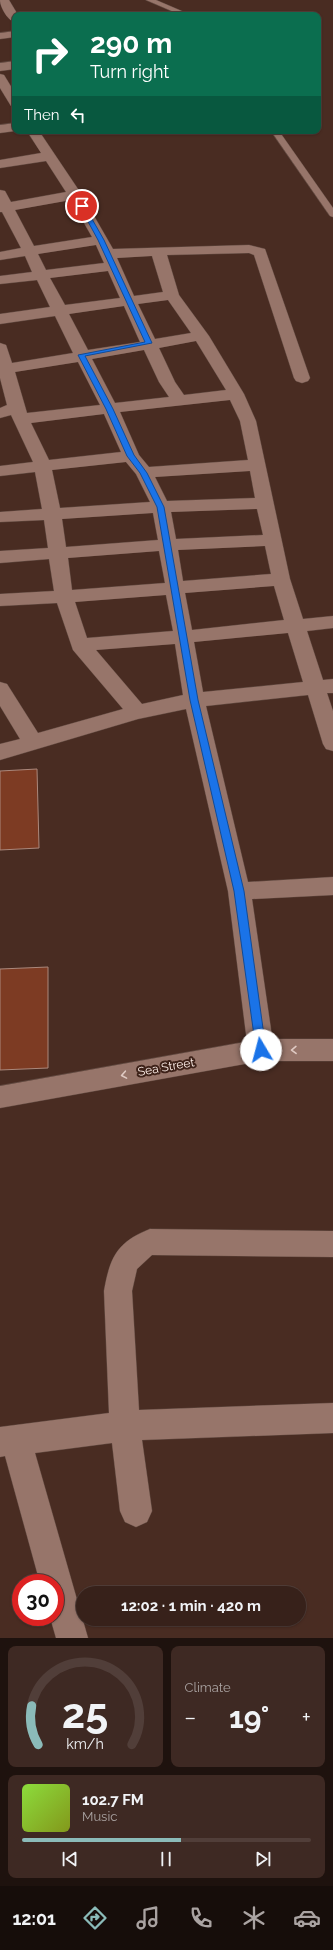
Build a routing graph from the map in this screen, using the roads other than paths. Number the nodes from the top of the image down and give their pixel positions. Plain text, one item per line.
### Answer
1 (150, 0) edge
2 (4, 6) edge
3 (180, 12) edge
4 (12, 15) edge
5 (12, 34) edge
6 (0, 36) edge
7 (12, 65) edge
8 (0, 67) edge
9 (0, 78) edge
10 (10, 97) edge
11 (12, 127) edge
12 (0, 129) edge
13 (35, 134) edge
14 (277, 134) edge
15 (50, 156) junction
16 (0, 164) edge
17 (0, 194) edge
18 (75, 195) junction
19 (4, 208) edge
20 (333, 214) edge
21 (101, 240) junction
22 (30, 251) junction
23 (158, 251) junction
24 (0, 256) edge
25 (110, 260) junction
26 (42, 275) junction
27 (0, 280) edge
28 (172, 295) junction
29 (129, 300) junction
30 (59, 310) junction
31 (0, 318) edge
32 (201, 336) junction
33 (149, 343) junction
34 (0, 348) edge
35 (81, 355) junction
36 (6, 369) junction
37 (302, 378) dead end
38 (236, 394) junction
39 (180, 401) junction
40 (110, 409) junction
41 (18, 413) junction
42 (0, 414) edge
43 (131, 456) junction
44 (256, 465) junction
45 (43, 466) junction
46 (0, 471) edge
47 (144, 473) junction
48 (266, 503) junction
49 (161, 507) junction
50 (52, 514) junction
51 (0, 517) edge
52 (271, 540) junction
53 (168, 545) junction
54 (57, 554) junction
55 (0, 557) edge
56 (281, 579) junction
57 (175, 587) junction
58 (64, 597) junction
59 (0, 600) edge
60 (333, 622) edge
61 (294, 626) junction
62 (183, 637) junction
63 (80, 645) junction
64 (323, 687) edge
65 (0, 689) edge
66 (194, 700) junction
67 (137, 712) junction
68 (32, 741) junction
69 (333, 744) edge
70 (0, 752) edge
71 (333, 886) edge
72 (239, 891) junction
73 (261, 1050) junction
74 (333, 1050) edge
75 (0, 1097) edge
76 (333, 1244) edge
77 (333, 1418) edge
78 (125, 1426) junction
79 (8, 1442) edge
80 (136, 1511) dead end
81 (72, 1638) edge

1 - 3 lane
2 - 4 street
5 - 6 street
7 - 8 street
9 - 10 street
11 - 12 street
13 - 15 street
14 - 20 lane
15 - 16 street
15 - 18 street
17 - 19 street
18 - 19 street
18 - 21 street
19 - 22 street
21 - 22 street
21 - 25 street
22 - 24 street
22 - 26 street
23 - 25 street
23 - 28 street
23 - 37 street
25 - 26 street
25 - 29 street
26 - 27 street
26 - 30 street
28 - 29 street
28 - 32 street
29 - 30 street
29 - 33 street
30 - 31 street
30 - 35 street
32 - 33 street
32 - 38 street
33 - 35 street
33 - 39 street
34 - 36 street
35 - 36 street
35 - 40 street
36 - 41 street
38 - 39 street
38 - 44 street
39 - 40 street
40 - 41 street
40 - 43 street
41 - 42 street
41 - 45 street
43 - 45 street
43 - 47 street
44 - 47 street
44 - 48 street
45 - 46 street
45 - 50 street
47 - 49 street
48 - 49 street
48 - 52 street
49 - 50 street
49 - 53 street
50 - 51 street
50 - 54 street
52 - 53 street
52 - 56 street
53 - 54 street
53 - 57 street
54 - 55 street
54 - 58 street
56 - 57 street
56 - 61 street
57 - 58 street
57 - 62 street
58 - 59 street
58 - 63 street
60 - 61 street
61 - 62 street
61 - 64 street
62 - 63 street
62 - 66 street
63 - 67 street
64 - 66 street
64 - 69 street
65 - 68 street
66 - 67 street
66 - 72 street
67 - 68 street
68 - 70 street
71 - 72 street
72 - 73 street
74 -> 73 street, Sea Street
73 -> 75 street, Sea Street
76 - 78 street
77 - 78 street
78 - 79 street
78 - 80 street
79 - 81 street

